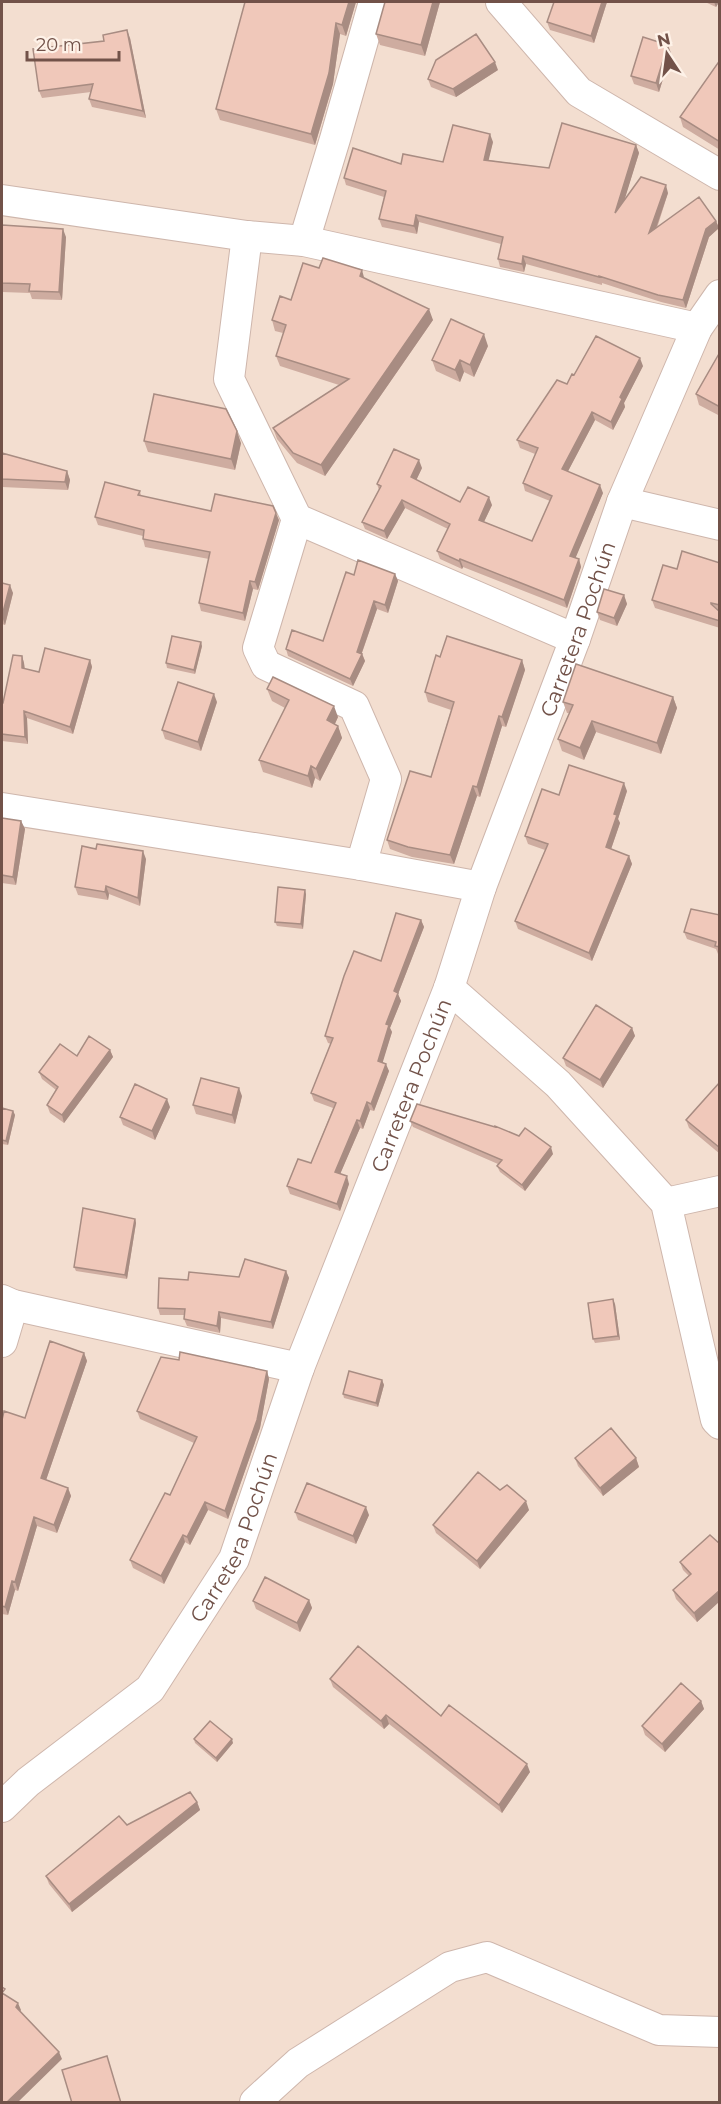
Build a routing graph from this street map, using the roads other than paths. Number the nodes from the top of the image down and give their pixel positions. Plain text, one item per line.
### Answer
1 (374, 2) edge
2 (501, 2) edge
3 (720, 175) edge
4 (2, 200) edge
5 (247, 236) junction
6 (304, 241) junction
7 (720, 295) edge
8 (697, 328) junction
9 (622, 502) junction
10 (297, 519) junction
11 (720, 525) edge
12 (575, 639) junction
13 (2, 808) edge
14 (361, 866) junction
15 (481, 887) junction
16 (449, 988) junction
17 (720, 1191) edge
18 (666, 1203) junction
19 (7, 1302) edge
20 (2, 1342) edge
21 (299, 1368) junction
22 (720, 1424) edge
23 (15, 1778) edge
24 (2, 1807) edge
25 (720, 2032) edge
26 (255, 2103) edge

1 - 6 street
2 - 3 street
4 - 5 street
5 - 6 street
5 - 10 street
6 - 8 street
7 - 8 street, Carretera Pochún
8 - 9 street, Carretera Pochún
9 - 11 street
9 - 12 street, Carretera Pochún
10 - 12 street
10 - 14 street
12 - 15 street, Carretera Pochún
13 - 14 street
14 - 15 street
15 - 16 street, Carretera Pochún
16 - 18 street
16 - 21 street, Carretera Pochún
17 - 18 street
18 - 22 street
19 - 20 street
19 - 21 street
21 - 23 street, Carretera Pochún
23 - 24 street, Carretera Pochún
25 - 26 street

